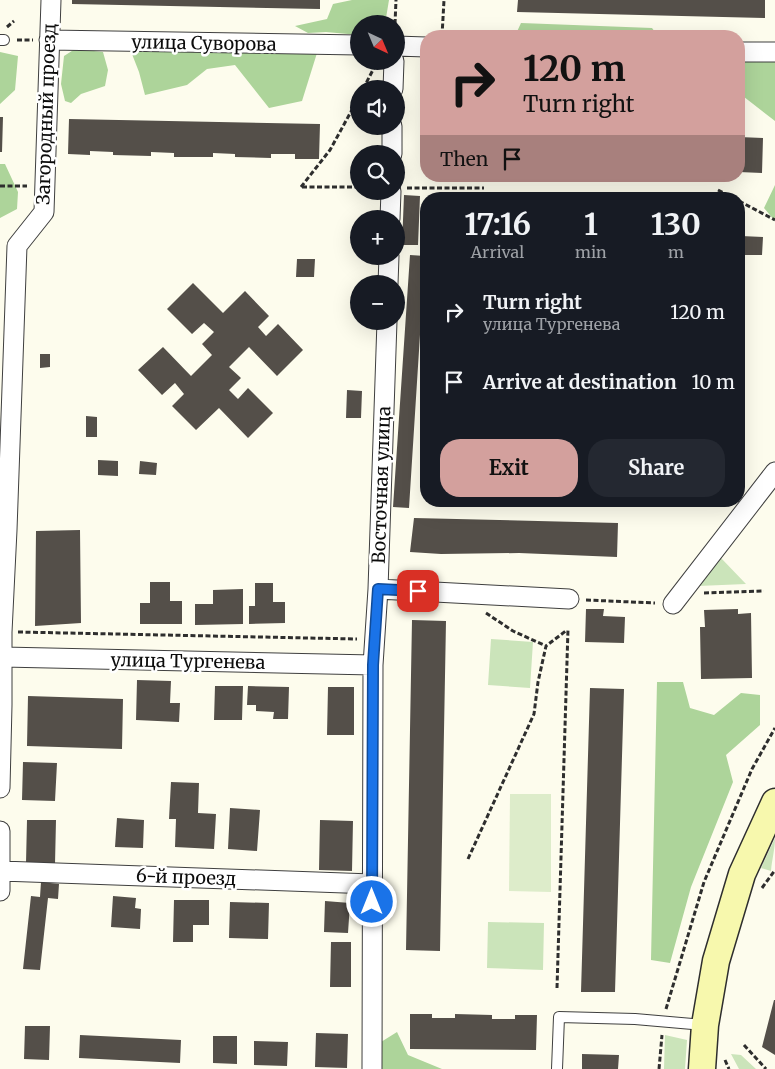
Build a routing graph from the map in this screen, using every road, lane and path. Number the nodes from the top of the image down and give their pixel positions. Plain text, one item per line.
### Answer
1 (51, 0) edge
2 (396, 0) edge
3 (444, 0) edge
4 (395, 15) edge
5 (442, 30) edge
6 (49, 40) junction
7 (350, 45) edge
8 (405, 46) edge
9 (420, 46) edge
10 (745, 52) edge
11 (775, 52) edge
12 (350, 113) edge
13 (0, 186) edge
14 (11, 186) dead end
15 (350, 188) edge
16 (484, 188) dead end
17 (405, 190) edge
18 (718, 190) dead end
19 (722, 192) edge
20 (745, 204) edge
21 (775, 220) edge
22 (387, 330) edge
23 (775, 472) edge
24 (378, 589) junction
25 (764, 591) dead end
26 (569, 599) joint
27 (677, 599) junction
28 (484, 613) dead end
29 (2, 632) junction
30 (375, 639) junction
31 (546, 646) junction
32 (3, 656) junction
33 (373, 665) junction
34 (1, 705) edge
35 (775, 728) edge
36 (0, 788) edge
37 (775, 802) edge
38 (0, 831) edge
39 (468, 859) dead end
40 (775, 870) edge
41 (1, 871) edge
42 (372, 884) junction
43 (0, 891) edge
44 (759, 892) dead end
45 (557, 988) dead end
46 (663, 1022) junction
47 (704, 1026) junction
48 (744, 1045) dead end
49 (713, 1063) edge
50 (372, 1069) edge
51 (557, 1069) edge
52 (659, 1069) edge
53 (729, 1069) edge
54 (766, 1069) edge

1 - 6 street, Загородный проезд
2 - 4 path
3 - 5 path
6 - 7 street, улица Суворова
6 - 29 street, Загородный проезд
8 - 9 street
10 - 11 street
12 - 15 path
13 - 14 path
16 - 17 path
18 - 19 path
20 - 21 path
22 - 24 street, Восточная улица
23 - 27 street
24 - 26 street
24 - 30 street, Восточная улица
25 - 27 path
26 - 27 path
28 - 31 path
29 - 30 path
29 - 32 street, Загородный проезд
30 - 33 street, Восточная улица
31 - 39 path
31 - 45 path
32 - 33 street, улица Тургенева
32 - 34 street, Загородный проезд
33 - 42 street, Восточная улица
34 - 36 street, Загородный проезд
35 - 46 path
37 - 47 main road
38 - 41 street
40 - 44 path
41 - 42 street, 6-й проезд
41 - 43 street
42 - 50 street, Восточная улица
46 - 47 lane
46 - 51 lane
46 - 52 path
47 - 49 main road
48 - 54 path
49 - 53 path

